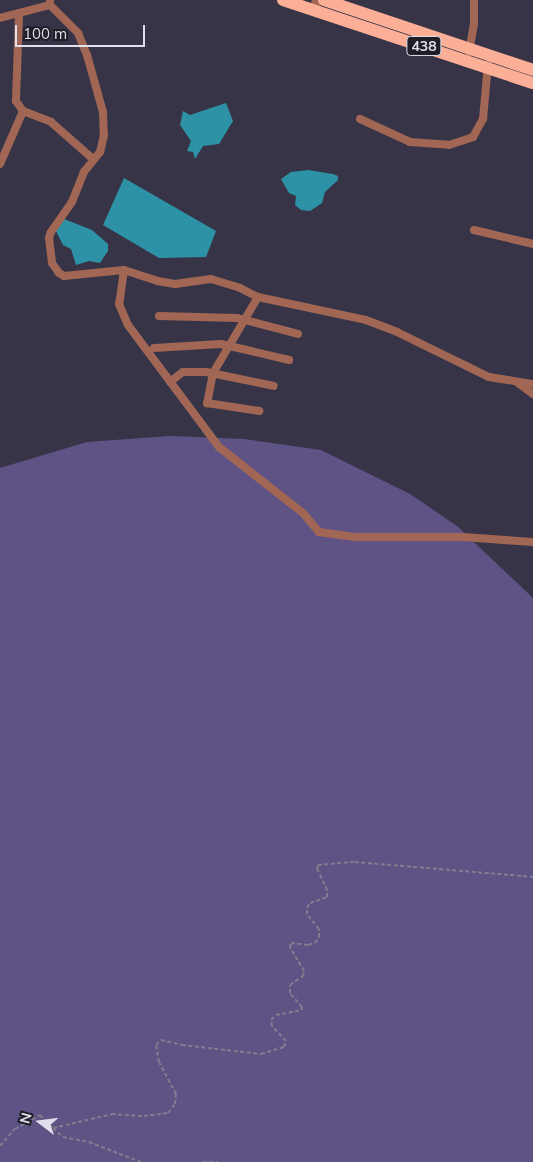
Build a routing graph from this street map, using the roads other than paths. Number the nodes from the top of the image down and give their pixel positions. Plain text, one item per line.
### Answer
1 (283, 0) edge
2 (324, 0) edge
3 (474, 0) edge
4 (50, 2) edge
5 (316, 5) edge
6 (19, 14) junction
7 (0, 18) edge
8 (469, 54) junction
9 (489, 61) junction
10 (533, 70) edge
11 (533, 83) edge
12 (23, 111) junction
13 (360, 119) dead end
14 (93, 159) junction
15 (0, 164) edge
16 (474, 230) dead end
17 (533, 244) edge
18 (124, 270) junction
19 (258, 297) junction
20 (159, 316) dead end
21 (244, 320) junction
22 (298, 334) dead end
23 (229, 346) junction
24 (154, 348) dead end
25 (289, 360) dead end
26 (213, 373) junction
27 (170, 382) junction
28 (518, 383) junction
29 (533, 384) edge
30 (274, 386) dead end
31 (533, 394) edge
32 (259, 411) dead end
33 (533, 542) edge

1 - 5 highway, 438
2 - 8 highway, 438
3 - 8 street
4 - 6 street
4 - 14 street
5 - 8 highway, 438
6 - 7 street
6 - 12 street
8 - 9 highway, 438
9 - 10 highway, 438
9 - 11 highway, 438
9 - 13 street
12 - 14 street
12 - 15 street
14 - 18 street
16 - 17 street
18 - 19 street
18 - 27 street
19 - 21 street
19 - 28 street
20 - 21 street
21 - 22 street
21 - 23 street
23 - 24 street
23 - 25 street
23 - 26 street
26 - 27 street
26 - 30 street
26 - 32 street
27 - 33 street
28 - 29 street
28 - 31 street

